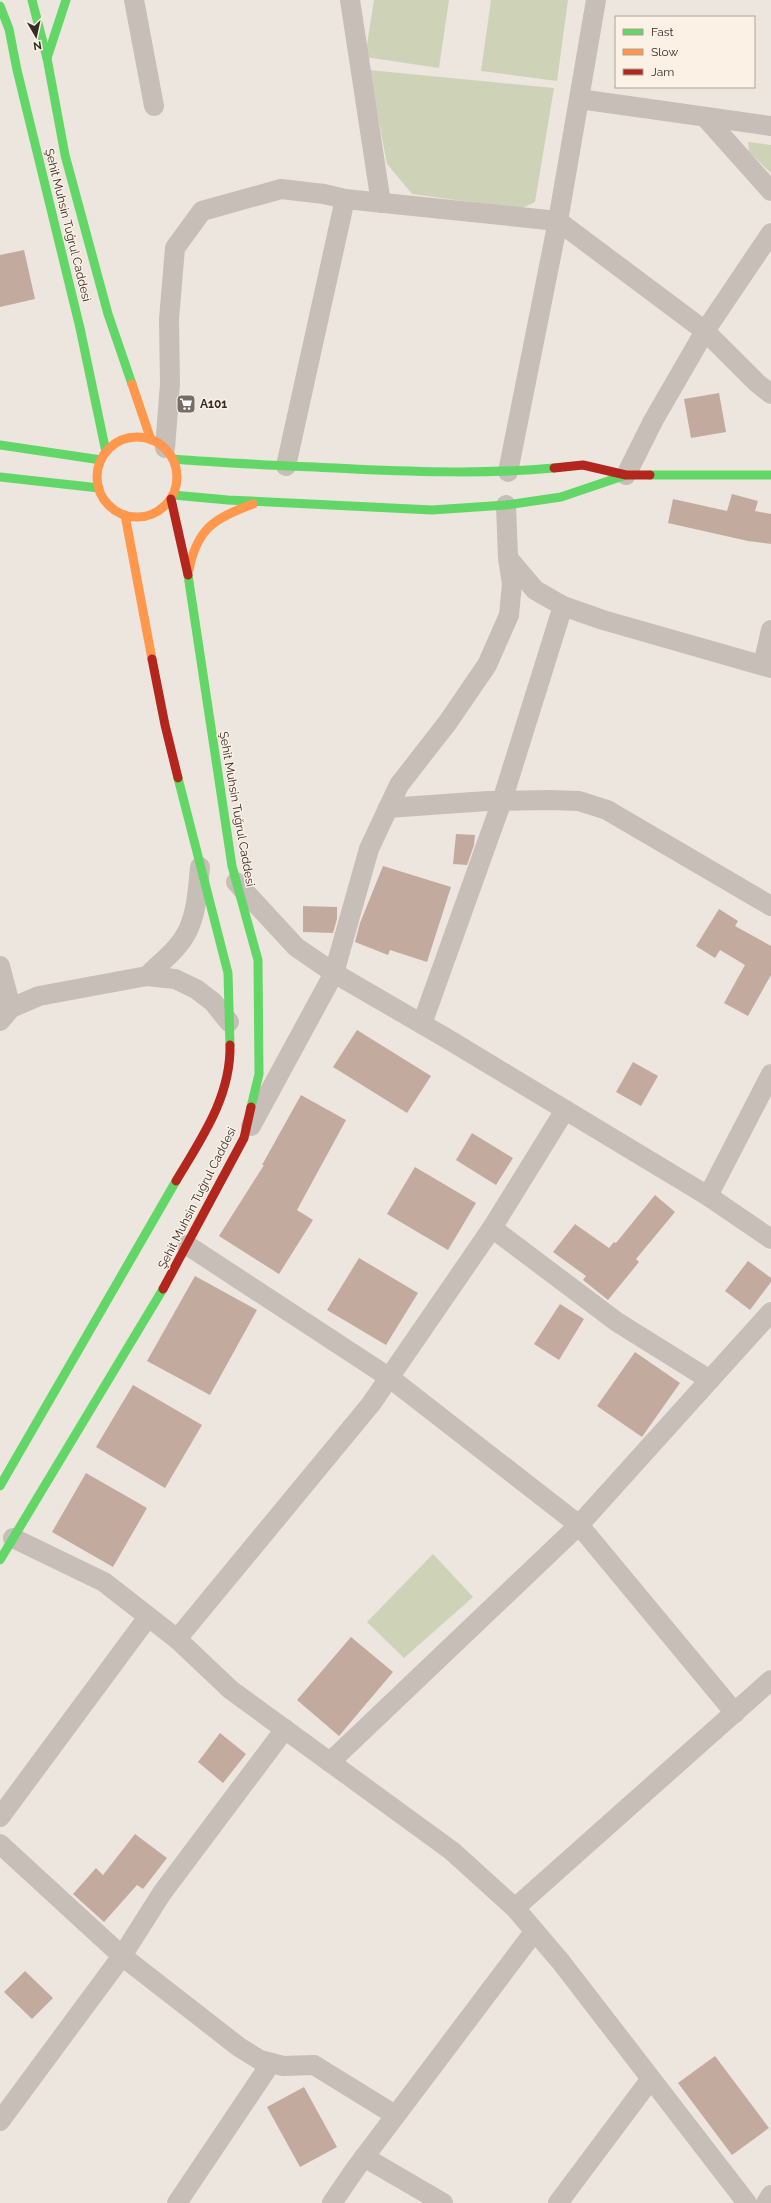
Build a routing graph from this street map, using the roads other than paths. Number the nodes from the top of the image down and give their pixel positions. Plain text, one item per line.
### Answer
1 (32, 0) edge
2 (66, 0) edge
3 (134, 0) edge
4 (350, 0) edge
5 (596, 0) edge
6 (0, 6) edge
7 (5, 32) edge
8 (47, 58) junction
9 (579, 99) junction
10 (154, 106) dead end
11 (706, 117) junction
12 (771, 126) edge
13 (771, 191) edge
14 (345, 200) junction
15 (381, 203) junction
16 (558, 221) junction
17 (771, 233) edge
18 (705, 332) junction
19 (771, 394) edge
20 (0, 445) edge
21 (163, 449) junction
22 (104, 456) junction
23 (286, 466) junction
24 (508, 472) junction
25 (626, 475) junction
26 (771, 475) edge
27 (0, 477) edge
28 (99, 488) junction
29 (172, 497) junction
30 (262, 501) junction
31 (506, 505) junction
32 (125, 515) junction
33 (508, 558) junction
34 (188, 575) junction
35 (563, 606) junction
36 (771, 630) edge
37 (767, 667) edge
38 (502, 801) junction
39 (388, 808) junction
40 (200, 863) junction
41 (236, 882) junction
42 (771, 906) edge
43 (0, 966) edge
44 (334, 974) junction
45 (148, 976) junction
46 (6, 1014) edge
47 (229, 1022) junction
48 (422, 1024) junction
49 (771, 1074) edge
50 (565, 1110) junction
51 (244, 1138) junction
52 (708, 1196) junction
53 (492, 1228) junction
54 (771, 1239) edge
55 (187, 1245) junction
56 (771, 1312) edge
57 (390, 1378) junction
58 (710, 1380) junction
59 (0, 1486) edge
60 (579, 1525) junction
61 (13, 1538) junction
62 (0, 1560) edge
63 (148, 1616) junction
64 (177, 1640) junction
65 (771, 1680) edge
66 (735, 1713) junction
67 (285, 1729) junction
68 (330, 1762) junction
69 (0, 1816) edge
70 (0, 1844) edge
71 (515, 1908) junction
72 (534, 1932) junction
73 (122, 1956) junction
74 (271, 2063) junction
75 (650, 2080) junction
76 (395, 2115) junction
77 (0, 2122) edge
78 (364, 2157) junction
79 (771, 2195) edge
80 (177, 2203) edge
81 (332, 2203) edge
82 (443, 2203) edge
83 (558, 2203) edge
84 (746, 2203) edge
85 (766, 2203) edge

1 - 8 main road, Şehit Muhsin Tuğrul Caddesi
2 - 8 main road
3 - 10 street
4 - 15 street
5 - 9 street
6 - 7 main road, Şehit Muhsin Tuğrul Caddesi
7 - 22 main road, Şehit Muhsin Tuğrul Caddesi
8 - 21 main road, Şehit Muhsin Tuğrul Caddesi
9 - 11 street
9 - 16 street
11 - 12 street
11 - 13 street
14 - 15 street
14 - 21 street
14 - 23 street
15 - 16 street
16 - 18 street
16 - 24 street
17 - 18 street
18 - 19 street
18 - 25 street
20 - 22 main road
21 - 22 main road
21 - 23 main road
21 - 29 main road
22 - 28 main road
23 - 24 main road
24 - 25 main road
25 - 26 main road
25 - 31 main road
27 - 28 main road
28 - 32 main road
29 - 30 main road
29 - 32 main road
29 - 34 main road, Şehit Muhsin Tuğrul Caddesi
30 - 31 main road
30 - 34 main road
31 - 33 street
32 - 40 main road, Şehit Muhsin Tuğrul Caddesi
33 - 35 street
33 - 39 street
34 - 41 main road, Şehit Muhsin Tuğrul Caddesi
35 - 37 street
35 - 38 street
36 - 37 street
38 - 39 street
38 - 42 street
38 - 48 street
39 - 44 street
40 - 45 street
40 - 47 main road, Şehit Muhsin Tuğrul Caddesi
41 - 44 street
41 - 51 main road, Şehit Muhsin Tuğrul Caddesi
43 - 46 street
44 - 48 street
44 - 51 street
45 - 46 street
45 - 47 street
47 - 59 main road, Şehit Muhsin Tuğrul Caddesi
48 - 50 street
49 - 52 street
50 - 52 street
50 - 53 street
51 - 55 main road, Şehit Muhsin Tuğrul Caddesi
52 - 54 street
53 - 57 street
53 - 58 street
55 - 57 street
55 - 61 main road, Şehit Muhsin Tuğrul Caddesi
56 - 58 street
57 - 60 street
57 - 64 street
58 - 60 street
60 - 66 street
60 - 68 street
61 - 62 main road, Şehit Muhsin Tuğrul Caddesi
61 - 63 street
63 - 64 street
63 - 69 street
64 - 67 street
65 - 66 street
66 - 71 street
67 - 68 street
67 - 73 street
68 - 71 street
70 - 73 street
71 - 72 street
72 - 75 street
72 - 76 street
73 - 74 street
73 - 77 street
74 - 76 street
74 - 80 street
75 - 83 street
75 - 84 street
76 - 78 street
78 - 81 street
78 - 82 street
79 - 85 street

